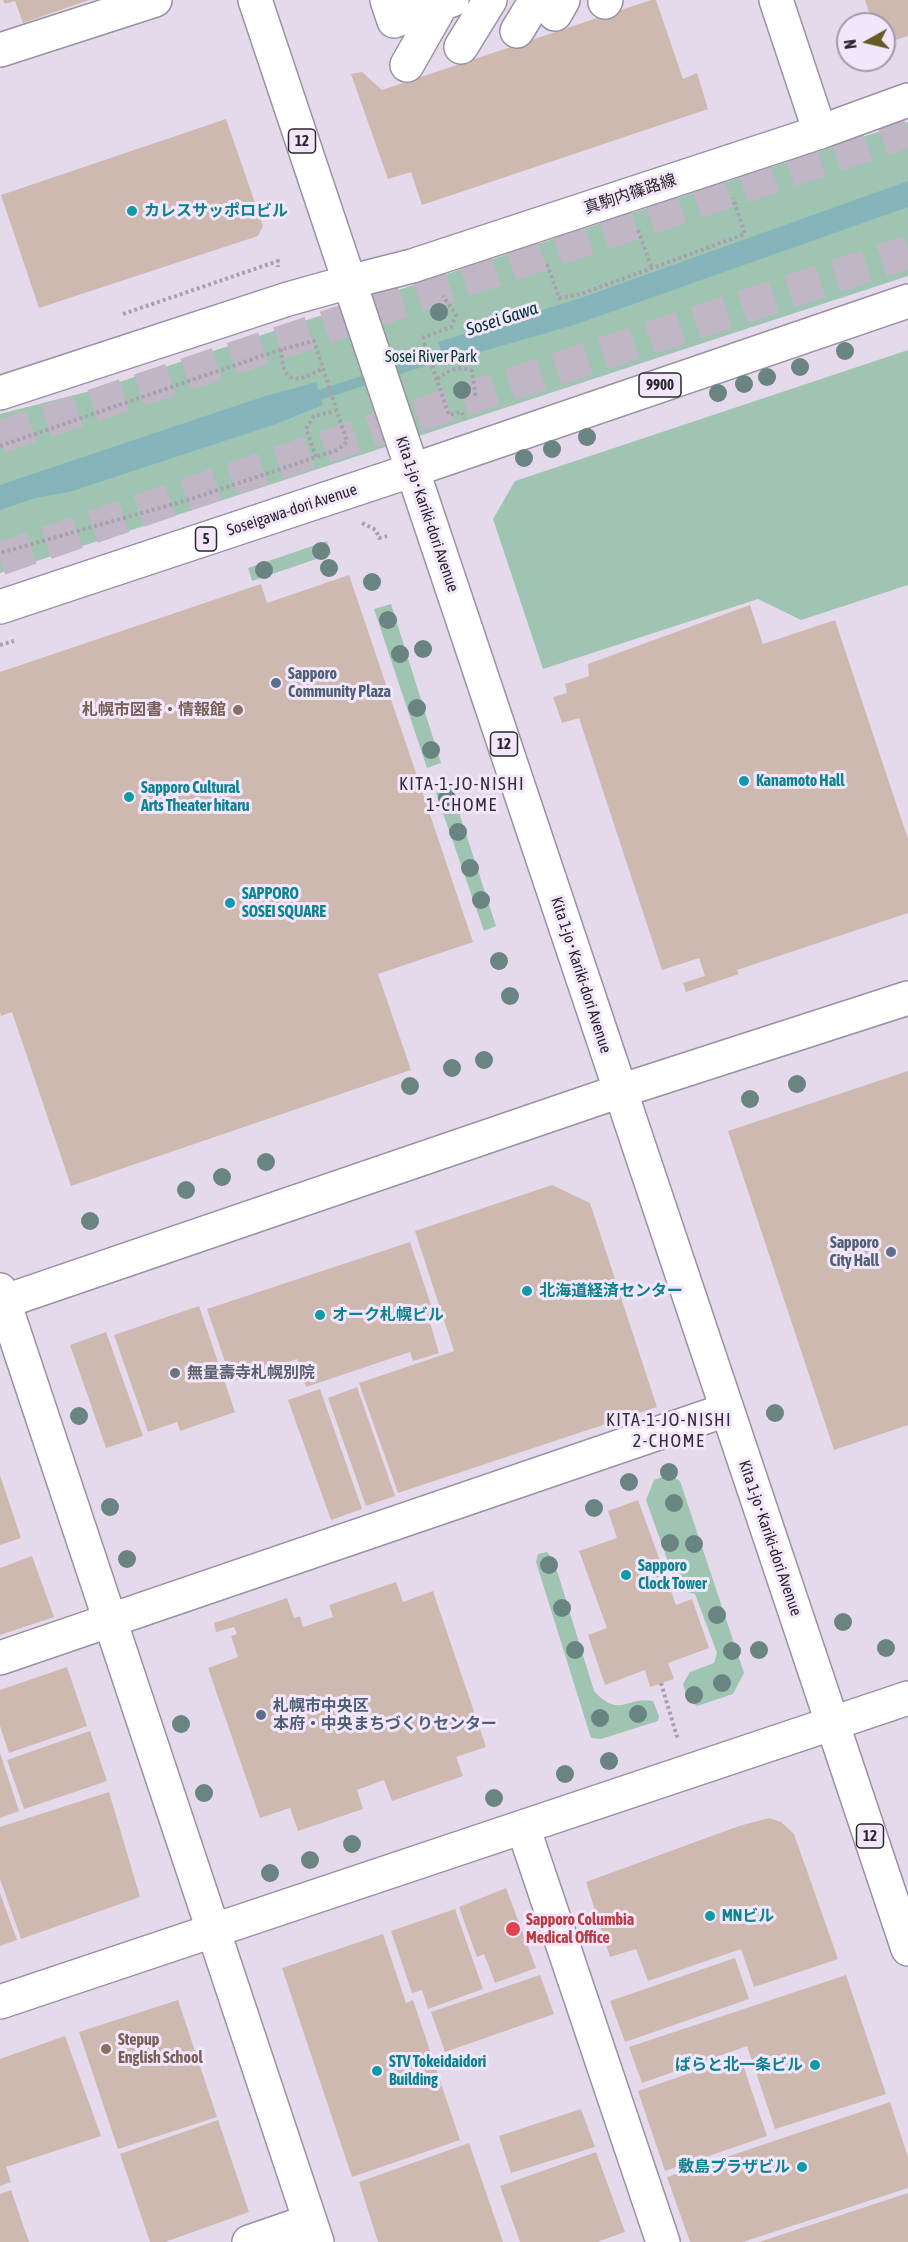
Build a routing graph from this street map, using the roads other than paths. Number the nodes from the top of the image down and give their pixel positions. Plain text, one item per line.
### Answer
1 (155, 0) edge
2 (255, 0) edge
3 (387, 0) edge
4 (490, 0) edge
5 (776, 0) edge
6 (452, 2) edge
7 (575, 4) edge
8 (469, 40) edge
9 (0, 50) edge
10 (908, 100) edge
11 (820, 132) junction
12 (349, 282) junction
13 (908, 301) edge
14 (0, 393) edge
15 (413, 470) junction
16 (0, 607) edge
17 (908, 998) edge
18 (620, 1091) junction
19 (1, 1298) edge
20 (726, 1410) junction
21 (110, 1620) junction
22 (0, 1658) edge
23 (908, 1698) edge
24 (832, 1724) junction
25 (523, 1827) junction
26 (214, 1930) junction
27 (908, 1949) edge
28 (0, 2002) edge
29 (314, 2232) edge
30 (249, 2242) edge
31 (663, 2242) edge

1 - 9 main road
2 - 12 main road, Kita 1-jo･Kariki-dori Avenue / 12
3 - 6 main road
4 - 8 main road
5 - 11 main road
6 - 8 main road
7 - 8 main road
10 - 11 main road, 真駒内篠路線
11 - 12 main road, 真駒内篠路線
12 - 14 main road
12 - 15 main road, Kita 1-jo･Kariki-dori Avenue / 12
13 - 15 main road, 9900
15 - 16 main road, Soseigawa-dori Avenue / 5
15 - 18 main road, Kita 1-jo･Kariki-dori Avenue / 12
17 - 18 main road
18 - 19 main road
18 - 20 main road, Kita 1-jo･Kariki-dori Avenue / 12
19 - 21 main road
20 - 21 main road
20 - 24 main road, Kita 1-jo･Kariki-dori Avenue / 12
21 - 22 main road
21 - 26 main road
23 - 24 main road
24 - 25 main road
24 - 27 main road, Kita 1-jo･Kariki-dori Avenue / 12
25 - 26 main road
25 - 31 main road
26 - 28 main road
26 - 29 main road
29 - 30 main road

